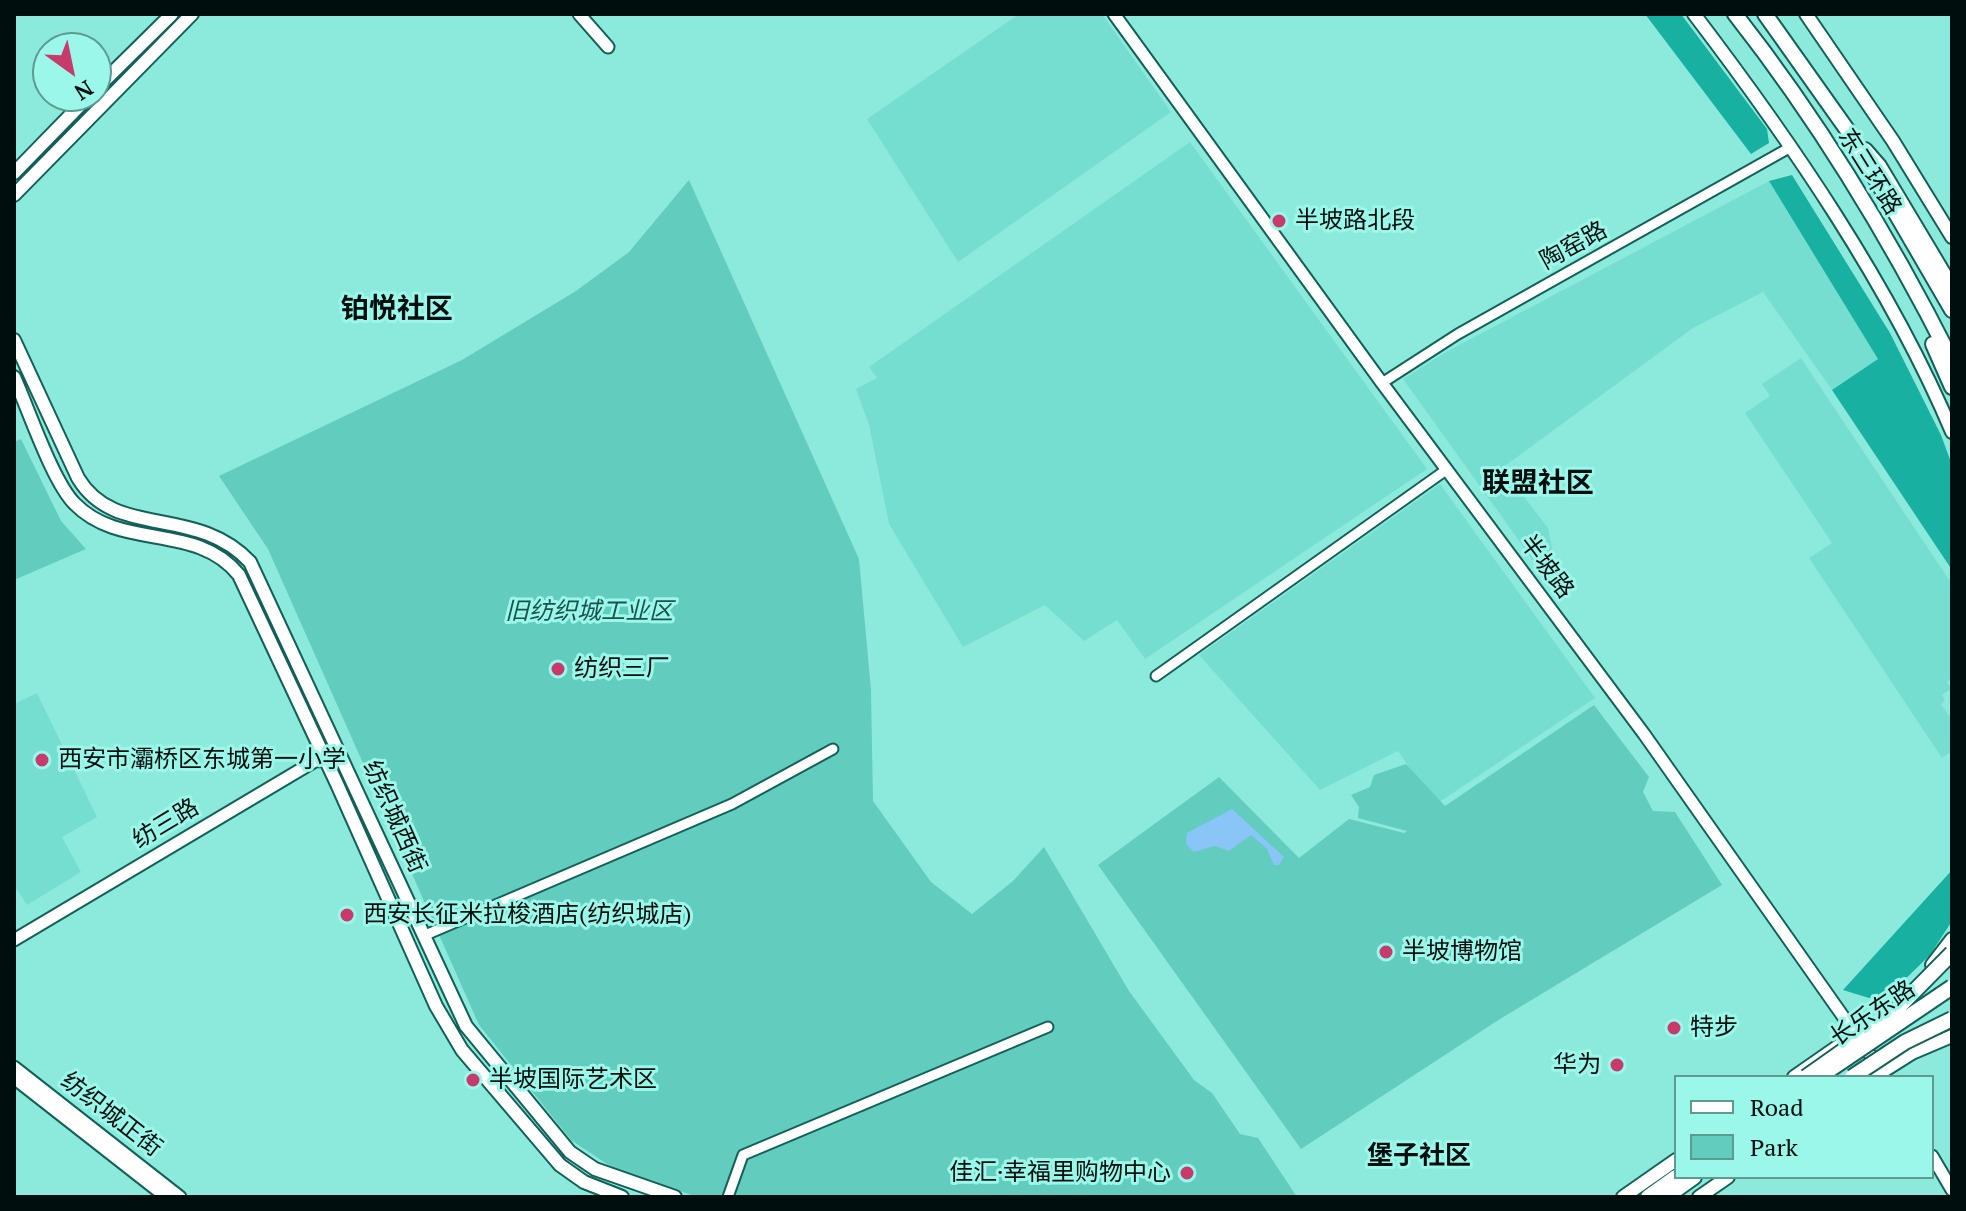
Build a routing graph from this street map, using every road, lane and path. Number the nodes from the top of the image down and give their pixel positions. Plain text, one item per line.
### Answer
1 (172, 14) edge
2 (192, 14) edge
3 (579, 14) edge
4 (1114, 14) edge
5 (1694, 14) edge
6 (1735, 14) edge
7 (1765, 14) edge
8 (1806, 14) edge
9 (608, 47) dead end
10 (112, 73) edge
11 (73, 112) edge
12 (1848, 131) junction
13 (1789, 148) junction
14 (14, 173) edge
15 (14, 195) edge
16 (1952, 237) edge
17 (1952, 288) edge
18 (1916, 290) junction
19 (1952, 310) edge
20 (14, 340) edge
21 (1952, 361) edge
22 (14, 377) edge
23 (1382, 383) junction
24 (1952, 387) edge
25 (1952, 432) edge
26 (1446, 470) junction
27 (1156, 676) dead end
28 (833, 749) dead end
29 (342, 754) junction
30 (327, 762) junction
31 (423, 936) junction
32 (1952, 939) edge
33 (14, 940) edge
34 (1952, 953) edge
35 (1952, 987) edge
36 (1952, 998) edge
37 (1952, 1019) edge
38 (1048, 1027) dead end
39 (1858, 1033) junction
40 (1952, 1036) edge
41 (14, 1067) edge
42 (1797, 1075) edge
43 (1809, 1075) edge
44 (1822, 1075) edge
45 (1838, 1075) edge
46 (1855, 1075) edge
47 (1880, 1075) edge
48 (14, 1078) edge
49 (1934, 1159) edge
50 (1674, 1161) edge
51 (1674, 1178) edge
52 (1691, 1179) edge
53 (1725, 1179) edge
54 (1952, 1190) edge
55 (166, 1197) edge
56 (180, 1197) edge
57 (622, 1197) edge
58 (675, 1197) edge
59 (728, 1197) edge
60 (1623, 1197) edge
61 (1648, 1197) edge
62 (1666, 1197) edge
63 (1699, 1197) edge

1 - 10 main road
2 - 15 main road
3 - 9 street
4 - 23 street, 半坡路
5 - 13 main road
6 - 18 main road, 东三环路
7 - 12 main road, 东三环路
8 - 16 main road
11 - 14 main road
12 - 17 main road
12 - 19 main road, 东三环路
13 - 23 street, 陶窑路
13 - 25 main road
18 - 21 main road, 东三环路
18 - 24 main road
20 - 29 main road, 纺织城西街
22 - 30 main road, 纺织城西街
23 - 26 street, 半坡路
26 - 27 street
26 - 39 street, 半坡路
28 - 31 street
29 - 30 street, 纺三路
29 - 31 main road, 纺织城西街
30 - 33 street, 纺三路
30 - 57 main road, 纺织城西街
31 - 58 main road, 纺织城西街
32 - 39 main road
34 - 43 main road, bridge
35 - 44 main road, 长乐东路, bridge
36 - 45 main road, 长乐东路
37 - 46 main road, bridge
38 - 59 street
39 - 42 main road
39 - 47 street, 半坡路
40 - 47 main road
41 - 56 street, 纺织城正街
48 - 55 street, 纺织城正街
49 - 54 street
50 - 60 main road
51 - 61 main road
52 - 62 main road
53 - 63 main road

